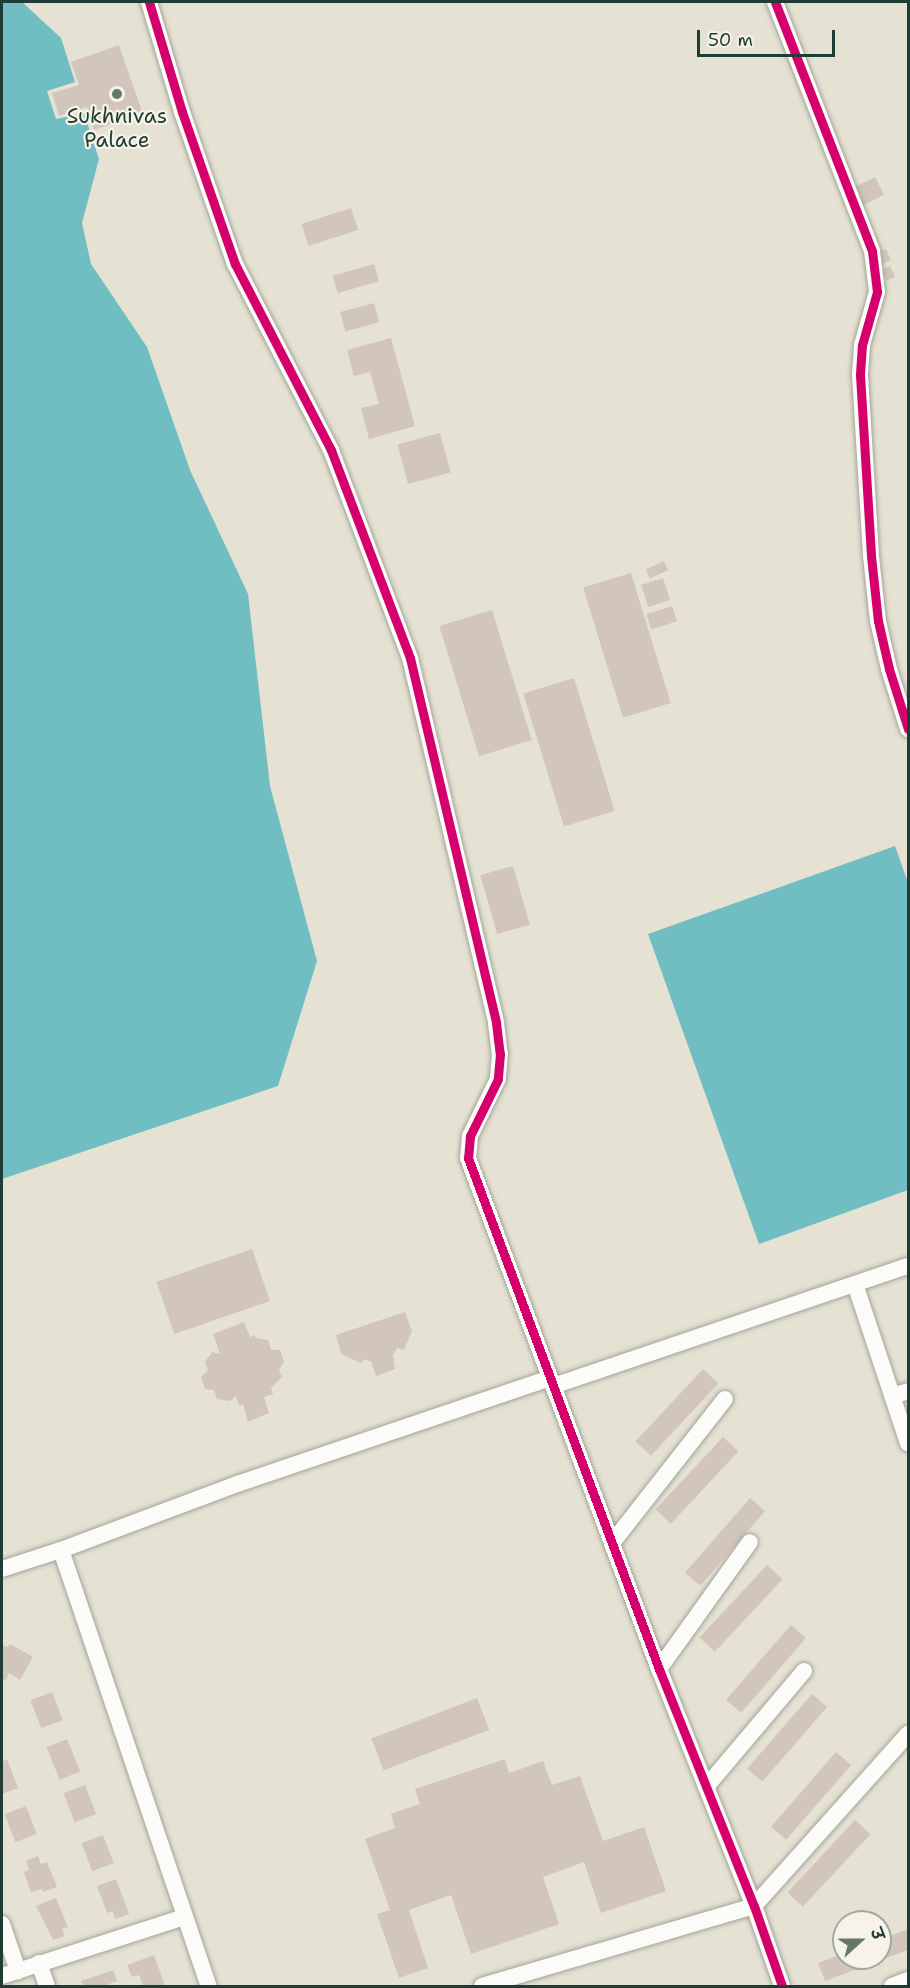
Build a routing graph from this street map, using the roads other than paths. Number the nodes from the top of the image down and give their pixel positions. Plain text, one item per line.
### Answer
1 (149, 2) edge
2 (775, 2) edge
3 (909, 729) edge
4 (909, 1266) edge
5 (855, 1284) junction
6 (551, 1382) junction
7 (909, 1391) edge
8 (892, 1396) junction
9 (725, 1399) dead end
10 (909, 1443) edge
11 (750, 1542) dead end
12 (612, 1543) junction
13 (61, 1550) junction
14 (2, 1569) edge
15 (659, 1668) junction
16 (804, 1671) dead end
17 (909, 1734) edge
18 (706, 1787) junction
19 (754, 1906) junction
20 (185, 1917) junction
21 (2, 1924) edge
22 (39, 1963) junction
23 (18, 1971) junction
24 (2, 1976) edge
25 (909, 1980) edge
26 (47, 1986) edge
27 (209, 1986) edge
28 (482, 1986) edge
29 (782, 1986) edge
30 (892, 1986) edge

1 - 6 street
2 - 3 street
4 - 5 street
5 - 6 street
5 - 8 street
6 - 12 street
6 - 13 street
7 - 8 street
8 - 10 street
9 - 12 street
11 - 15 street
12 - 15 street
13 - 14 street
13 - 20 street
15 - 18 street
16 - 18 street
17 - 19 street
18 - 19 street
19 - 28 street
19 - 29 street
20 - 22 street
20 - 27 street
21 - 23 street
22 - 23 street
22 - 26 street
23 - 24 street
25 - 30 street

